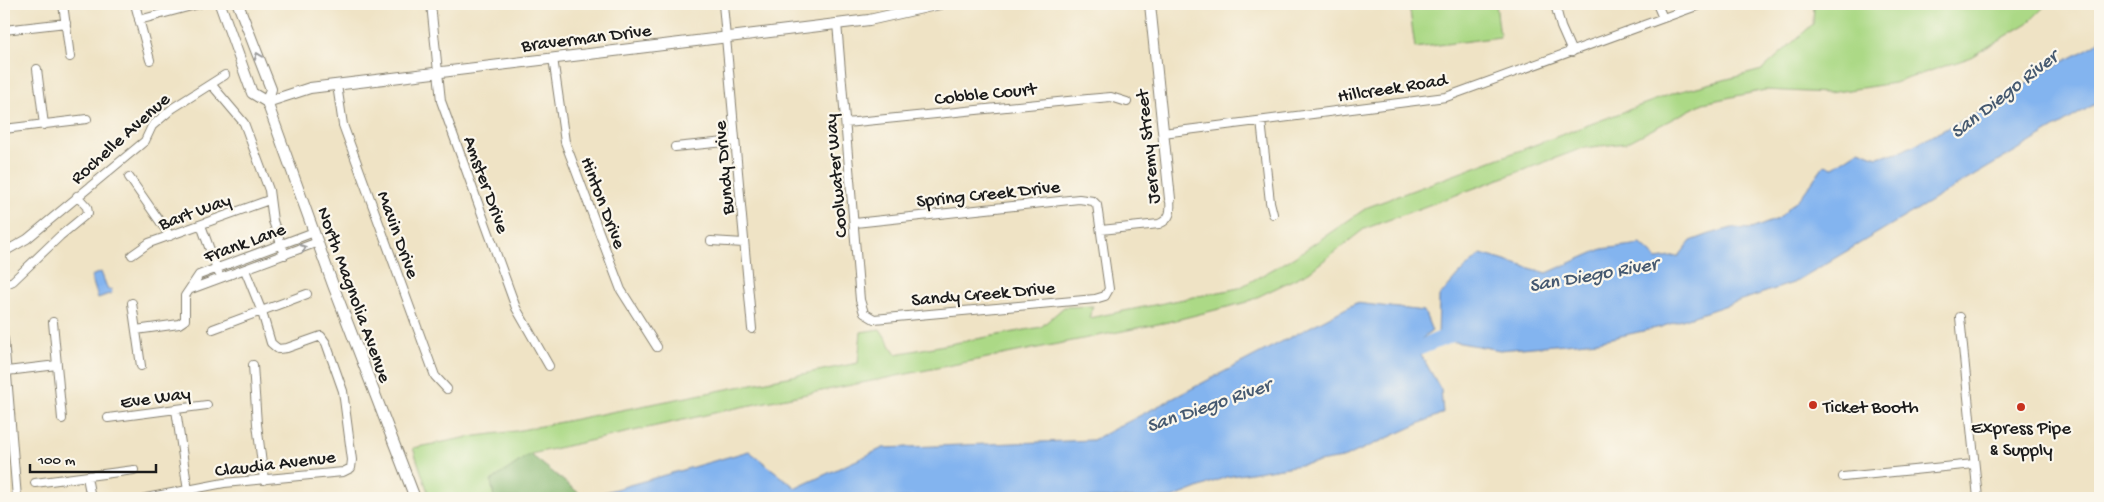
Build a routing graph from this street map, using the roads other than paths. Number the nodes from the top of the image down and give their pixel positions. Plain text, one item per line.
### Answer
1 (63, 4) edge
2 (135, 4) edge
3 (199, 4) edge
4 (220, 4) edge
5 (238, 4) edge
6 (430, 4) edge
7 (723, 4) edge
8 (940, 4) edge
9 (1150, 4) edge
10 (1555, 4) edge
11 (1657, 4) edge
12 (1702, 4) edge
13 (1663, 18) junction
14 (139, 20) junction
15 (66, 23) junction
16 (837, 23) junction
17 (4, 30) edge
18 (727, 37) junction
19 (1572, 52) junction
20 (70, 57) dead end
21 (553, 58) junction
22 (150, 60) dead end
23 (37, 69) dead end
24 (438, 72) junction
25 (225, 75) dead end
26 (211, 84) junction
27 (337, 84) junction
28 (267, 102) junction
29 (1127, 102) dead end
30 (87, 119) dead end
31 (1260, 121) junction
32 (846, 123) junction
33 (44, 125) junction
34 (4, 129) edge
35 (1163, 133) junction
36 (736, 140) junction
37 (675, 147) dead end
38 (130, 177) dead end
39 (77, 196) junction
40 (1170, 199) joint
41 (269, 200) junction
42 (1273, 214) dead end
43 (855, 223) junction
44 (201, 225) junction
45 (1101, 230) junction
46 (170, 236) junction
47 (316, 237) junction
48 (711, 242) dead end
49 (744, 243) junction
50 (281, 245) junction
51 (4, 252) edge
52 (132, 255) dead end
53 (285, 255) junction
54 (217, 269) junction
55 (245, 270) junction
56 (220, 279) junction
57 (4, 286) edge
58 (191, 289) junction
59 (307, 294) dead end
60 (132, 304) dead end
61 (262, 312) junction
62 (1960, 317) dead end
63 (874, 319) joint
64 (53, 322) dead end
65 (213, 329) dead end
66 (752, 329) dead end
67 (136, 330) junction
68 (4, 339) edge
69 (657, 347) dead end
70 (56, 365) junction
71 (253, 365) dead end
72 (141, 366) dead end
73 (549, 366) dead end
74 (7, 371) junction
75 (447, 389) dead end
76 (207, 405) dead end
77 (176, 410) junction
78 (108, 418) dead end
79 (62, 419) dead end
80 (1974, 464) junction
81 (134, 470) dead end
82 (87, 477) junction
83 (1843, 477) dead end
84 (264, 480) junction
85 (35, 483) dead end
86 (188, 491) junction
87 (17, 498) edge
88 (91, 498) edge
89 (146, 498) edge
90 (414, 498) edge
91 (1978, 498) edge

1 - 15 street
2 - 14 street
3 - 14 street
4 - 28 street, North Magnolia Avenue
28 -> 5 street, North Magnolia Avenue
6 - 24 street, Amster Drive
7 - 18 street, Bundy Drive
8 - 16 street, Braverman Drive
9 - 35 street, Jeremy Street
10 - 19 street
11 - 13 street
12 - 13 street, Hillcreek Road
13 - 19 street, Hillcreek Road
14 - 22 street
15 - 17 street
15 - 20 street
16 - 18 street, Braverman Drive
16 - 32 street, Coolwater Way
18 - 21 street, Braverman Drive
18 - 36 street, Bundy Drive
19 - 31 street, Hillcreek Road
21 - 24 street, Braverman Drive
21 - 69 street, Hinton Drive
23 - 33 street
24 - 27 street, Braverman Drive
24 - 73 street, Amster Drive
25 - 26 street, Rochelle Avenue
26 - 39 street, Rochelle Avenue
26 - 41 street
27 - 28 street, Braverman Drive
27 - 75 street, Mavin Drive
28 - 47 street, North Magnolia Avenue
29 - 32 street, Cobble Court
30 - 33 street
31 - 35 street, Hillcreek Road
31 - 42 street
32 - 43 street, Coolwater Way
33 - 34 street
35 - 40 street, Jeremy Street
36 - 37 street
36 - 49 street, Bundy Drive
38 - 46 street
39 - 51 street, Rochelle Avenue
39 - 57 street
40 - 45 street, Jeremy Street
41 - 44 street, Bart Way
41 - 50 street
43 - 45 street, Spring Creek Drive
43 - 63 street, Coolwater Way
44 - 46 street, Bart Way
44 - 54 street
45 - 63 street, Sandy Creek Drive
46 - 52 street, Bart Way
47 - 50 street, Frank Lane
53 -> 47 street, Frank Lane
47 - 90 street, North Magnolia Avenue
48 - 49 street
49 - 66 street, Bundy Drive
50 - 53 street
50 - 54 street, Frank Lane
53 - 55 street, Frank Lane
54 - 56 street
54 - 58 street, Frank Lane
55 - 56 street, Frank Lane
55 - 61 street, Claudia Avenue
56 - 58 street, Frank Lane
58 - 67 street, Frank Lane
59 - 61 street
60 - 67 street
61 - 65 street
61 - 84 street, Claudia Avenue
62 - 80 street
64 - 70 street
67 - 72 street
68 - 74 street
70 - 74 street
70 - 79 street
71 - 84 street
74 - 87 street
76 - 77 street, Eve Way
77 - 78 street, Eve Way
77 - 86 street
80 - 83 street
80 - 91 street
81 - 82 street
82 - 85 street
82 - 88 street
84 - 86 street, Claudia Avenue
86 - 89 street, Claudia Avenue

